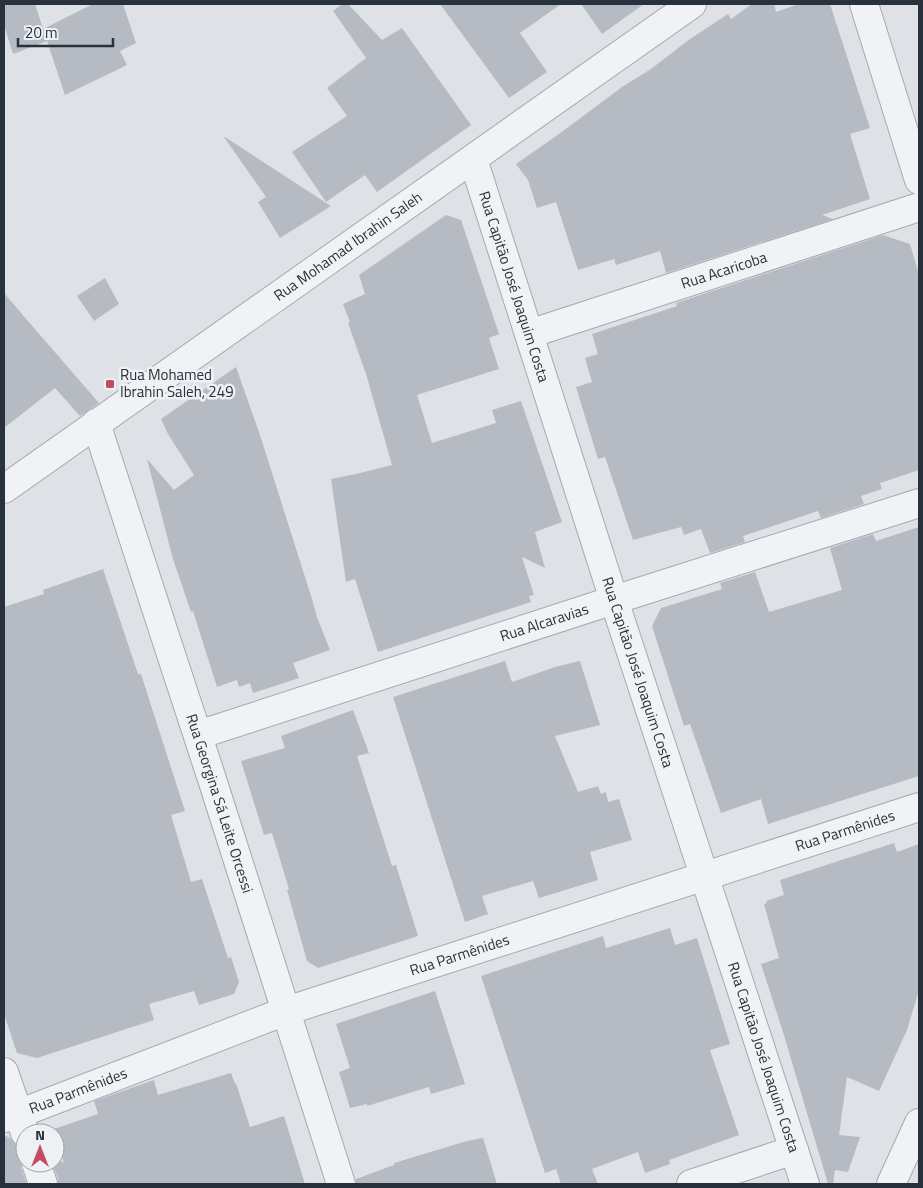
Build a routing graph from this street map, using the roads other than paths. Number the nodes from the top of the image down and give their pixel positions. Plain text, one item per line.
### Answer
1 (692, 4) edge
2 (864, 4) edge
3 (473, 159) junction
4 (919, 180) edge
5 (919, 207) edge
6 (529, 334) junction
7 (96, 423) junction
8 (4, 489) edge
9 (919, 503) edge
10 (614, 600) junction
11 (198, 735) junction
12 (919, 807) edge
13 (704, 877) junction
14 (286, 1011) junction
15 (4, 1072) edge
16 (16, 1122) edge
17 (919, 1123) edge
18 (794, 1150) junction
19 (341, 1184) edge
20 (691, 1184) edge
21 (805, 1184) edge
22 (891, 1184) edge

1 - 3 street, Rua Mohamad Ibrahin Saleh
2 - 4 street
3 - 6 street, Rua Capitão José Joaquim Costa
3 - 7 street, Rua Mohamad Ibrahin Saleh
5 - 6 street, Rua Acaricoba
6 - 10 street, Rua Capitão José Joaquim Costa
7 - 8 street, Rua Mohamad Ibrahin Saleh
7 - 11 street, Rua Georgina Sá Leite Orcessi
9 - 10 street, Rua Alcaravias
10 - 11 street, Rua Alcaravias
10 - 13 street, Rua Capitão José Joaquim Costa
11 - 14 street, Rua Georgina Sá Leite Orcessi
12 - 13 street, Rua Parmênides
13 - 14 street, Rua Parmênides
13 - 18 street, Rua Capitão José Joaquim Costa
14 - 16 street, Rua Parmênides
14 - 19 street, Rua Georgina Sá Leite Orcessi
15 - 16 street
17 - 22 street
18 - 20 street
18 - 21 street, Rua Capitão José Joaquim Costa

